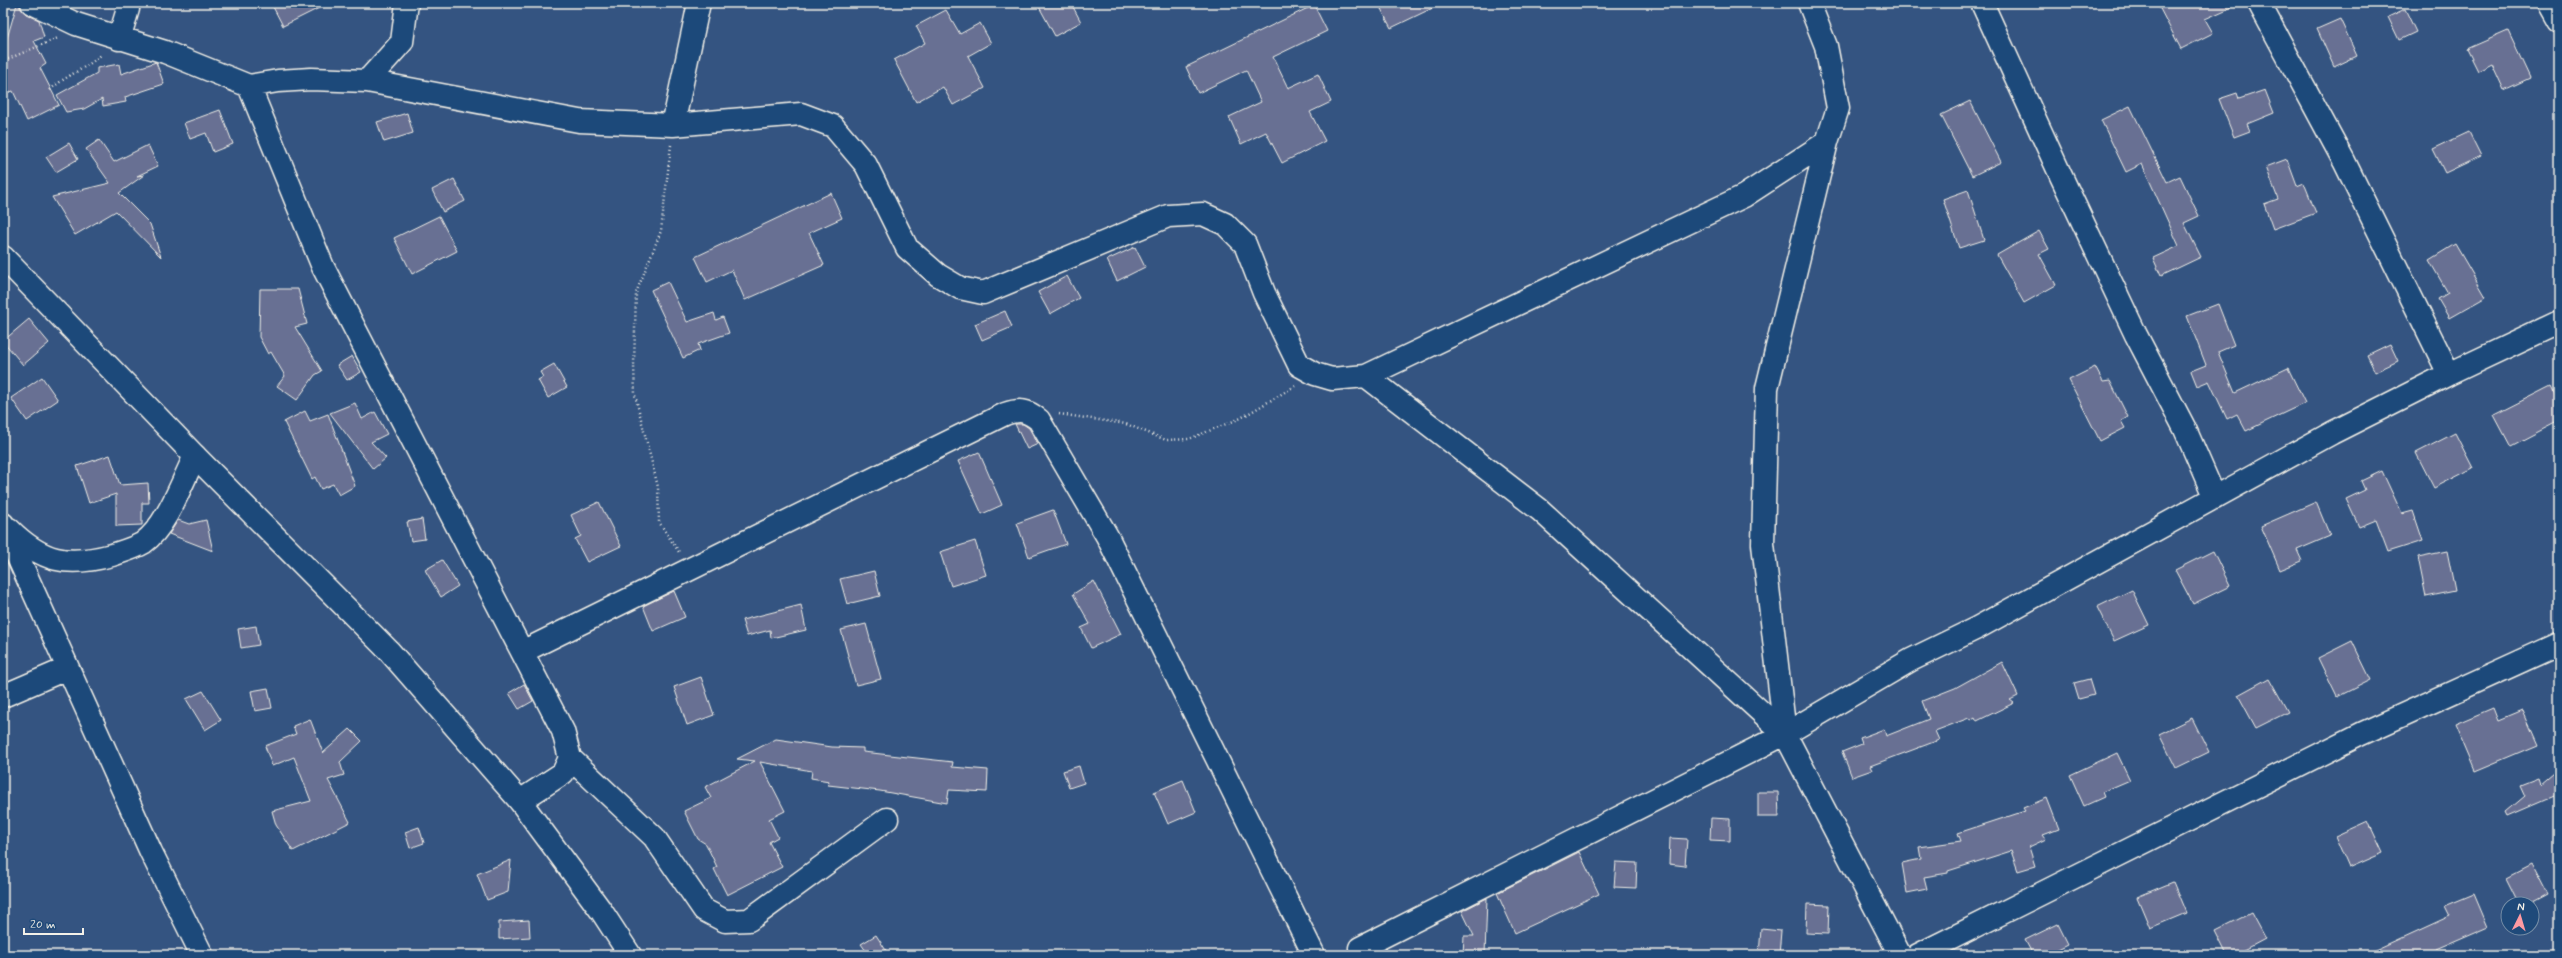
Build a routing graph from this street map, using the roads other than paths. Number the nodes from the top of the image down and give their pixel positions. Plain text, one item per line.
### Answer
1 (32, 3) edge
2 (127, 3) edge
3 (407, 3) edge
4 (1809, 3) edge
5 (1982, 3) edge
6 (2259, 3) edge
7 (2549, 3) edge
8 (696, 5) edge
9 (2559, 21) edge
10 (119, 39) junction
11 (367, 81) junction
12 (249, 86) junction
13 (673, 125) junction
14 (1827, 142) junction
15 (3, 257) edge
16 (2559, 322) edge
17 (2448, 374) junction
18 (1366, 376) junction
19 (195, 456) junction
20 (2215, 498) junction
21 (3, 524) edge
22 (2559, 644) edge
23 (522, 652) junction
24 (68, 668) junction
25 (3, 696) edge
26 (1785, 734) junction
27 (570, 758) junction
28 (520, 801) junction
29 (887, 819) dead end
30 (1360, 948) dead end
31 (202, 955) edge
32 (630, 955) edge
33 (1314, 955) edge
34 (1900, 955) edge
35 (1918, 955) edge

1 - 10 street
2 - 10 street
3 - 11 street
4 - 14 street
5 - 20 street
6 - 17 street
7 - 9 street
8 - 13 street
10 - 12 street
11 - 12 street
11 - 13 street
12 - 23 street
13 - 18 street
14 - 18 street
14 - 26 street
15 - 19 street
16 - 17 street
17 - 20 street
18 - 26 street
19 - 21 street
19 - 28 street
20 - 26 street
21 - 24 street
22 - 35 street
23 - 27 street
23 - 33 street
24 - 25 street
24 - 31 street
26 - 30 street
26 - 34 street
27 - 28 street
27 - 29 street
28 - 32 street

